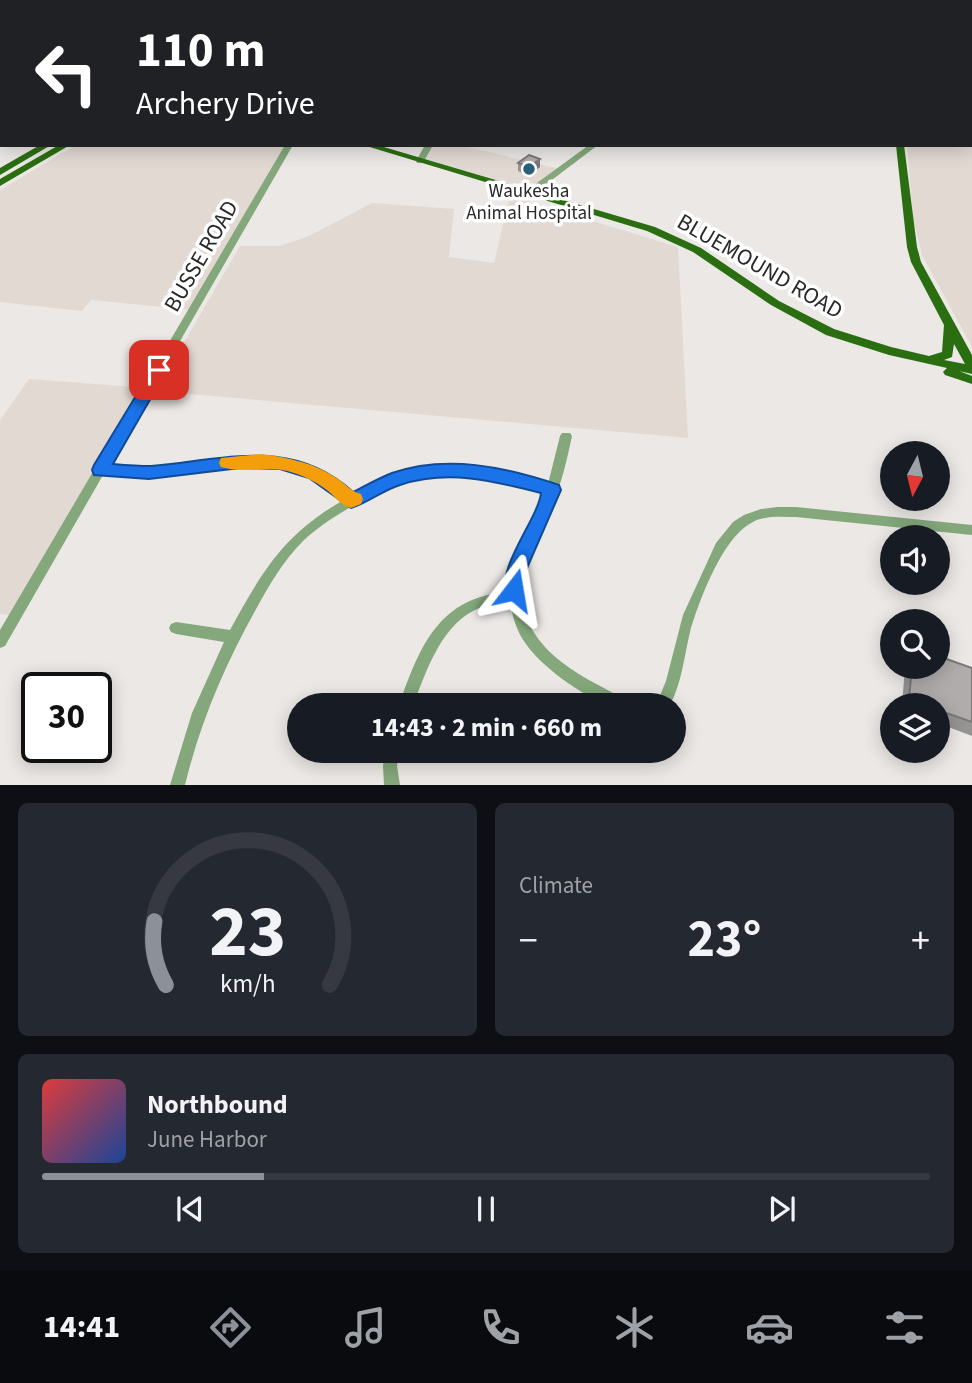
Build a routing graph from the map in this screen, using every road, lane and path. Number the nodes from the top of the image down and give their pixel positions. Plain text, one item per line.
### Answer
1 (44, 147) edge
2 (63, 147) edge
3 (288, 147) edge
4 (374, 147) edge
5 (428, 147) edge
6 (591, 147) edge
7 (900, 147) edge
8 (420, 161) junction
9 (0, 172) edge
10 (0, 183) edge
11 (529, 193) junction
12 (949, 325) junction
13 (903, 355) junction
14 (925, 360) junction
15 (972, 368) edge
16 (972, 380) edge
17 (566, 436) dead end
18 (101, 470) junction
19 (552, 490) junction
20 (351, 501) junction
21 (972, 530) edge
22 (515, 597) junction
23 (176, 628) dead end
24 (233, 637) junction
25 (0, 642) edge
26 (411, 693) edge
27 (601, 693) edge
28 (668, 693) edge
29 (390, 763) edge
30 (177, 785) edge
31 (392, 785) edge

1 - 9 main road
2 - 10 main road
3 - 18 street, BUSSE ROAD
4 - 8 main road, BLUEMOUND ROAD
5 - 8 street
6 - 11 street
7 - 12 main road
8 - 11 main road, BLUEMOUND ROAD
11 - 13 main road, BLUEMOUND ROAD
12 - 14 main road
12 - 15 main road
13 - 14 main road, BLUEMOUND ROAD
13 - 16 main road
14 - 15 main road, BLUEMOUND ROAD
17 - 19 street
18 - 20 street
18 - 25 street, BUSSE ROAD
19 - 20 street
19 - 22 street
20 - 24 street
21 - 28 street
22 - 26 street
22 - 27 street
23 - 24 street
24 - 30 street
29 - 31 street

